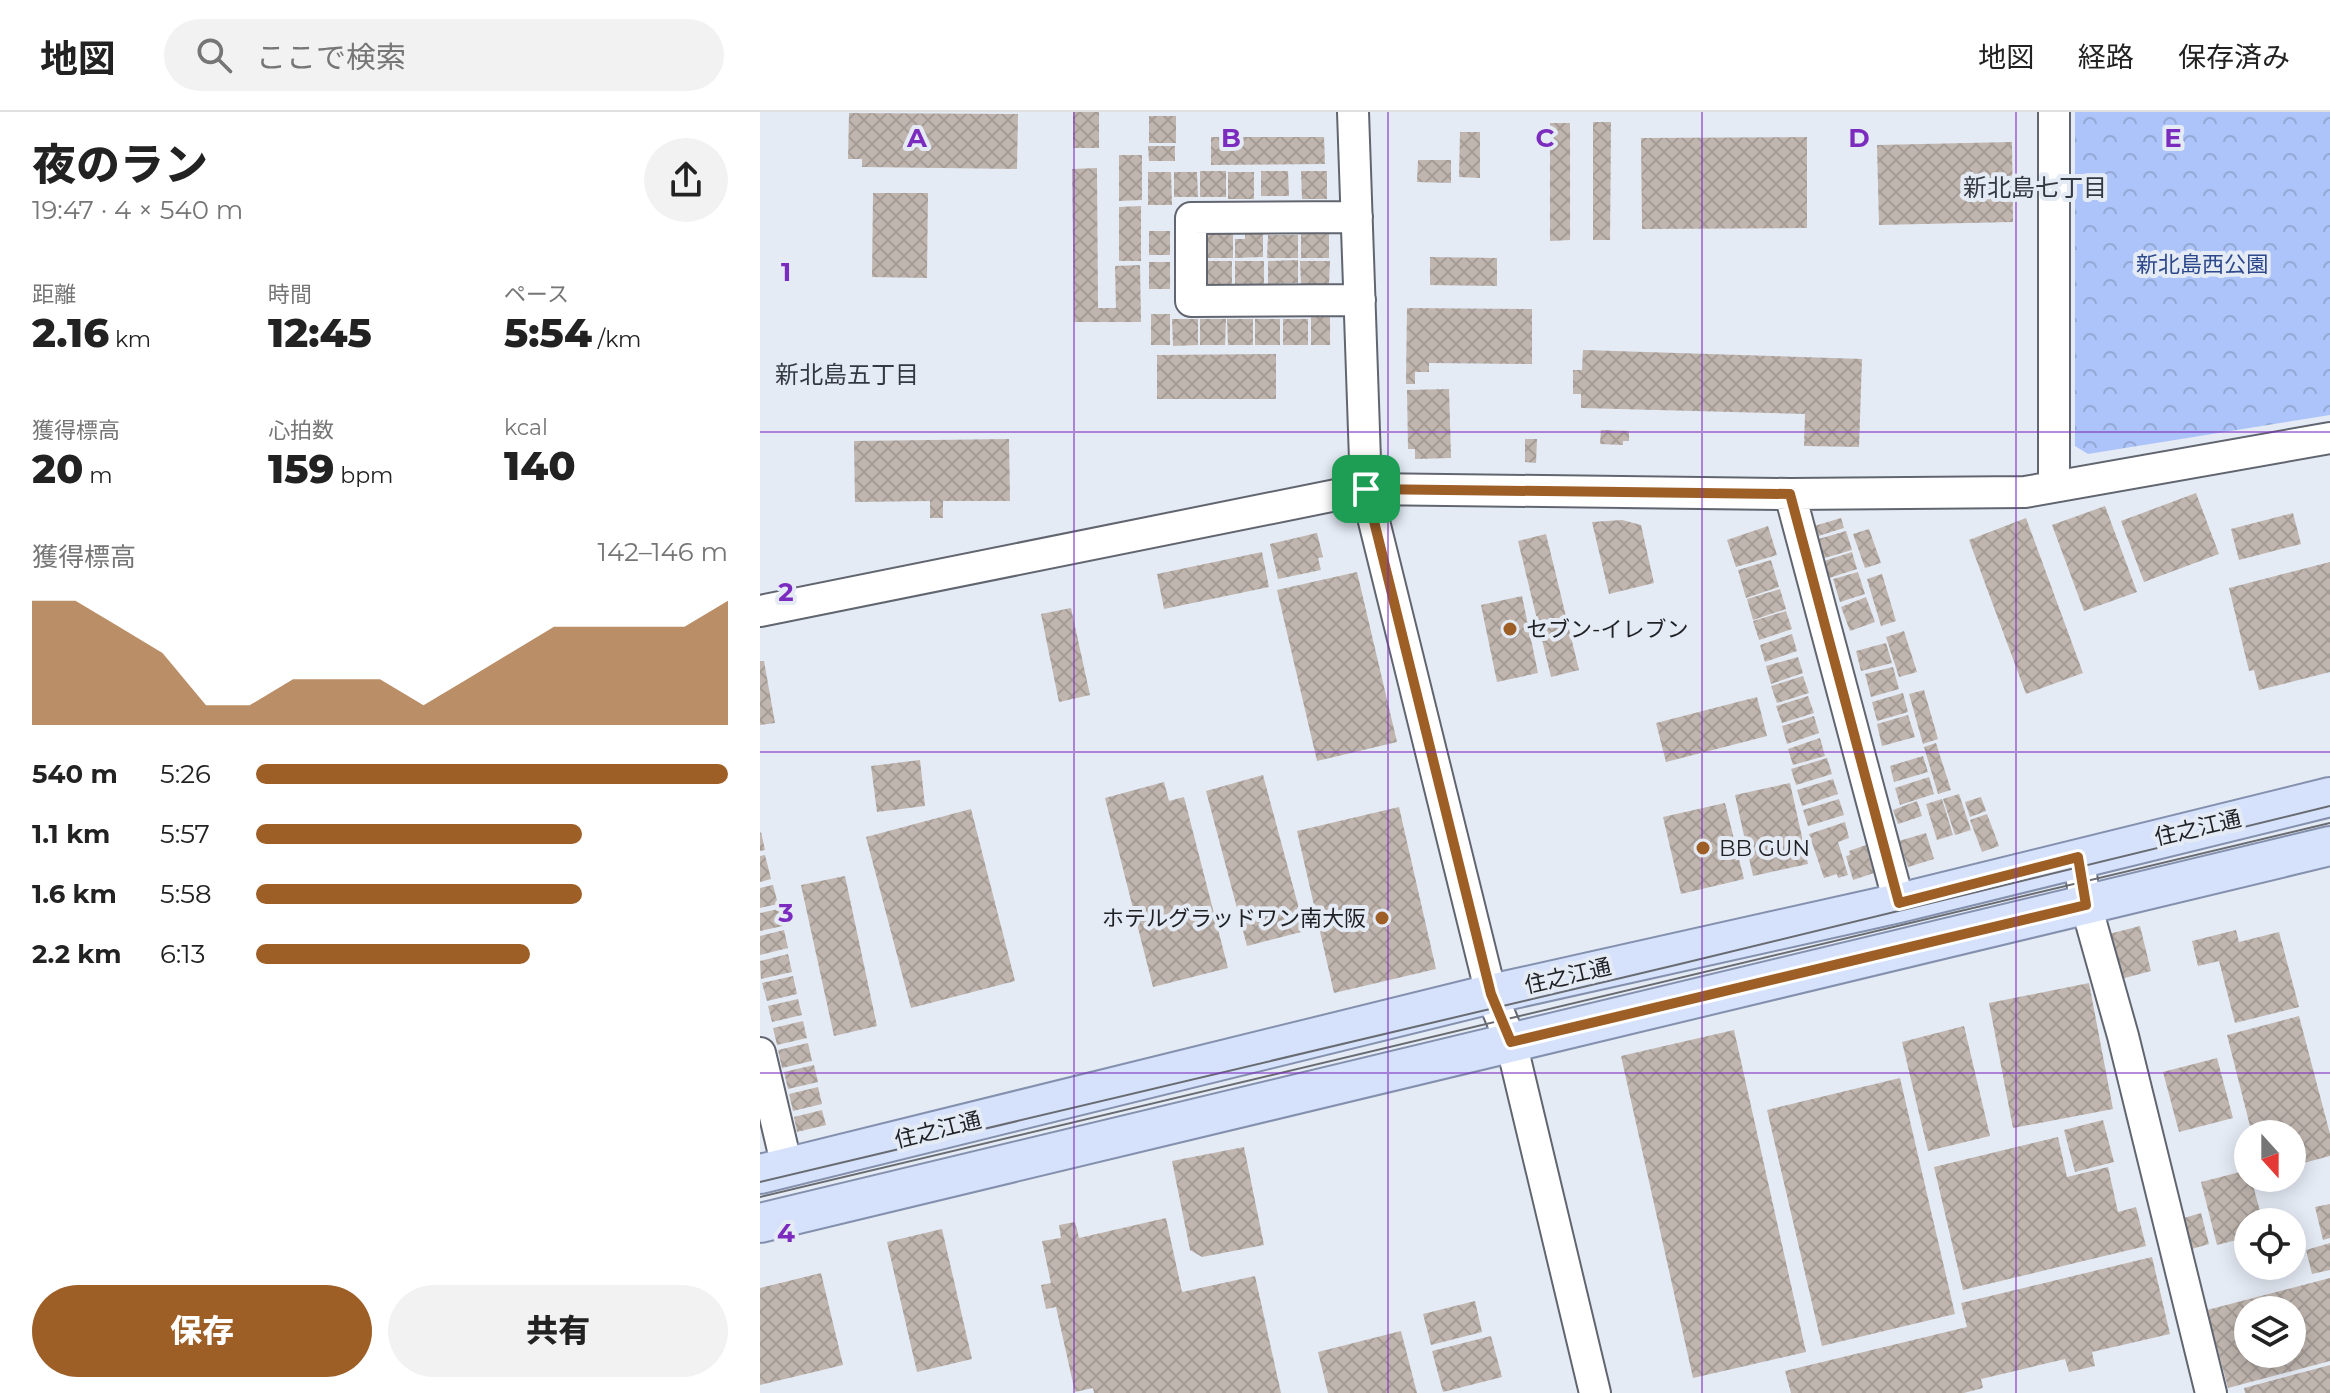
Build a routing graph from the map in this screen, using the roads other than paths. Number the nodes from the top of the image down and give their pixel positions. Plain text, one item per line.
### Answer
1 (1353, 112) edge
2 (2054, 112) edge
3 (1357, 217) junction
4 (1360, 300) junction
5 (2330, 438) edge
6 (2054, 486) junction
7 (1366, 489) junction
8 (1790, 494) junction
9 (760, 611) edge
10 (2330, 797) edge
11 (2330, 846) edge
12 (2078, 857) junction
13 (1899, 903) junction
14 (2086, 905) junction
15 (1491, 994) junction
16 (1511, 1042) junction
17 (760, 1053) edge
18 (774, 1171) edge
19 (760, 1223) edge
20 (1595, 1393) edge
21 (2211, 1393) edge

1 - 3 street
2 - 6 street
3 - 4 street
3 - 4 street
4 - 7 street
5 - 6 street
6 - 8 street
7 - 8 street
7 - 9 street
7 - 15 street
8 - 13 street
10 - 12 main road, 住之江通
11 - 14 main road
12 - 13 main road, 住之江通
12 - 14 street
13 - 15 main road, 住之江通
14 - 16 main road
14 - 21 street
15 - 16 street
15 - 18 main road, 住之江通
16 - 19 main road
16 - 20 street
17 - 18 street

